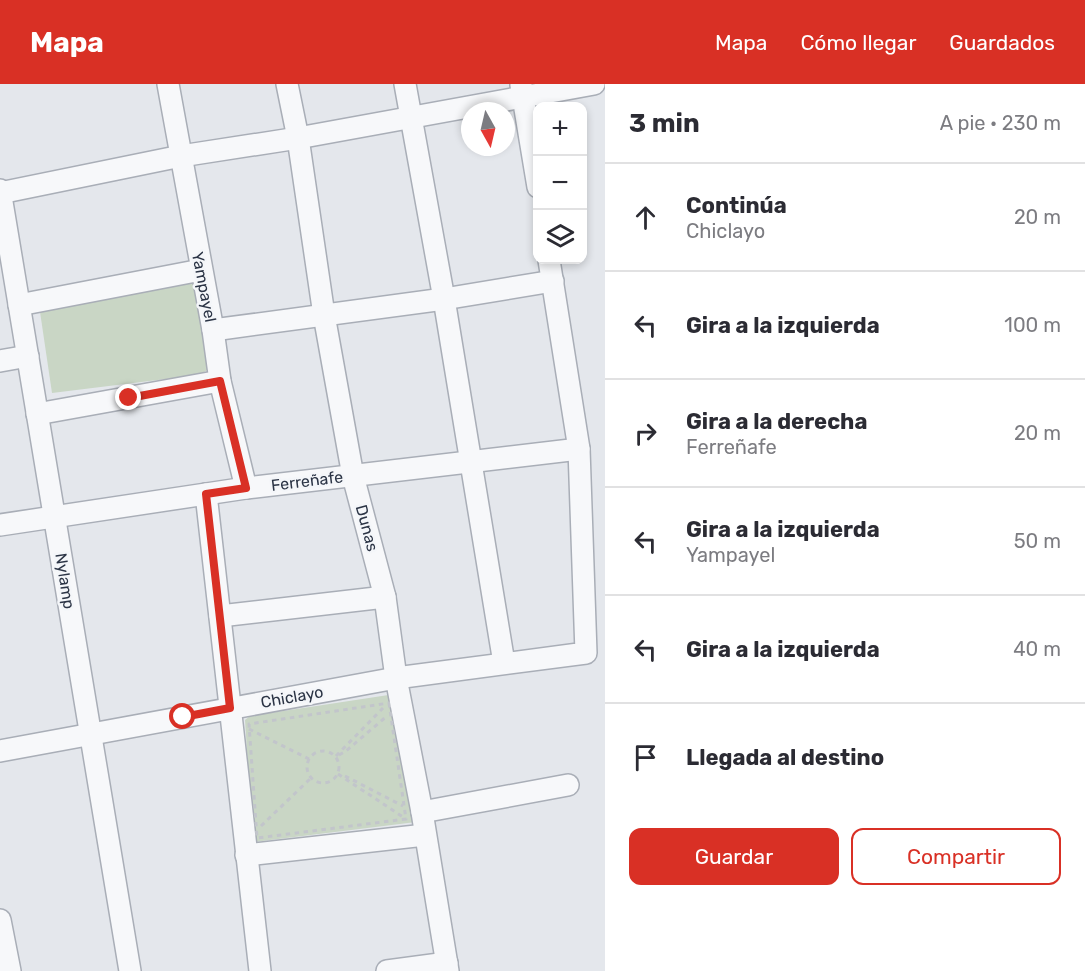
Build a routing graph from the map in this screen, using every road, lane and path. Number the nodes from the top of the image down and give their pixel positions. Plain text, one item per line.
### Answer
1 (168, 84) edge
2 (287, 84) edge
3 (405, 84) edge
4 (594, 84) edge
5 (522, 90) edge
6 (410, 118) junction
7 (298, 138) junction
8 (181, 156) junction
9 (533, 161) edge
10 (0, 192) edge
11 (550, 264) edge
12 (201, 270) junction
13 (553, 281) junction
14 (444, 299) junction
15 (19, 305) junction
16 (324, 315) junction
17 (213, 330) junction
18 (28, 356) junction
19 (0, 361) edge
20 (220, 381) junction
21 (37, 414) junction
22 (579, 449) junction
23 (472, 462) junction
24 (353, 476) junction
25 (246, 488) junction
26 (206, 494) junction
27 (54, 517) junction
28 (0, 525) edge
29 (385, 597) junction
30 (220, 616) junction
31 (504, 663) junction
32 (396, 678) junction
33 (389, 703) junction
34 (230, 708) junction
35 (390, 712) junction
36 (249, 729) junction
37 (90, 734) junction
38 (0, 751) edge
39 (336, 756) junction
40 (309, 759) junction
41 (338, 774) junction
42 (311, 778) junction
43 (568, 785) dead end
44 (411, 813) junction
45 (256, 830) junction
46 (425, 834) junction
47 (246, 855) junction
48 (0, 920) edge
49 (447, 967) edge
50 (10, 971) edge
51 (130, 971) edge
52 (260, 971) edge
53 (387, 971) edge

1 - 8 street, Yampayel
2 - 7 street, Dunas
3 - 6 street
4 - 5 street
5 - 6 street
5 - 9 street
6 - 7 street
6 - 14 street
7 - 8 street
7 - 16 street, Dunas
8 - 10 street
8 - 12 street, Yampayel
10 - 15 street, Nylamp
11 - 13 street
12 - 15 street
12 - 17 street, Yampayel
13 - 14 street
13 - 22 street
14 - 16 street
14 - 23 street
15 - 18 street, Nylamp
16 - 17 street
16 - 24 street, Dunas
17 - 20 street, Yampayel
18 - 19 street
18 - 21 street, Nylamp
20 - 21 street
20 - 25 street, Yampayel
21 - 27 street, Nylamp
22 - 23 street, Ferreñafe
22 - 31 street, Chiclayo
23 - 24 street, Ferreñafe
23 - 31 street
24 - 25 street, Ferreñafe
24 - 29 street, Dunas
25 - 26 street, Ferreñafe
26 - 27 street, Ferreñafe
26 - 30 street
27 - 28 street, Ferreñafe
27 - 37 street, Nylamp
29 - 30 street
29 - 32 street, Dunas
30 - 34 street
31 - 32 street, Chiclayo
32 - 34 street, Chiclayo
32 - 44 street, Dunas
33 - 35 path
33 - 36 path
33 - 39 path
34 - 37 street, Chiclayo
34 - 47 street
35 - 39 path
35 - 44 path
36 - 40 path
36 - 45 path
37 - 38 street, Chiclayo
37 - 51 street, Nylamp
39 - 40 path
39 - 41 path
40 - 42 path
41 - 42 path
41 - 44 path
41 - 44 path
42 - 45 path
43 - 44 street
44 - 45 path
44 - 46 street, Dunas
46 - 47 street
46 - 49 street, Dunas
47 - 52 street
48 - 50 street
49 - 53 street

